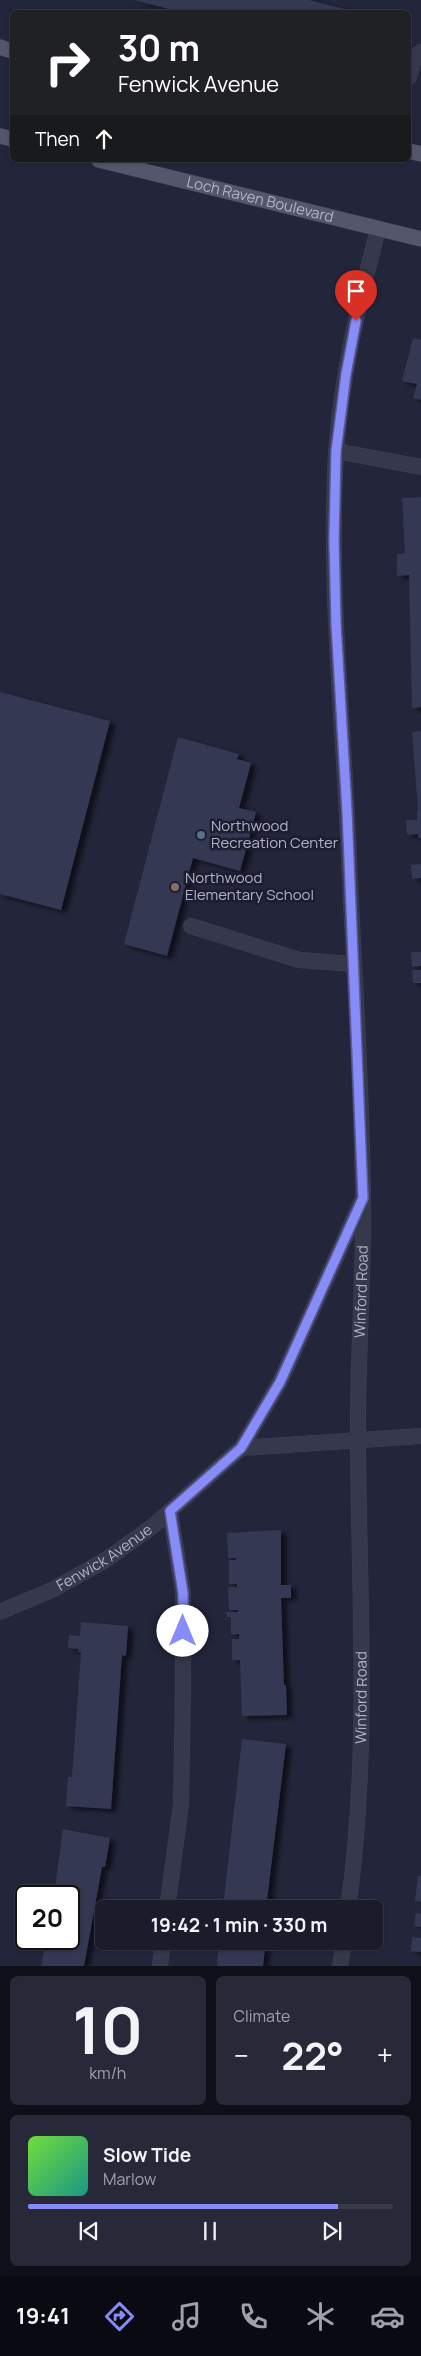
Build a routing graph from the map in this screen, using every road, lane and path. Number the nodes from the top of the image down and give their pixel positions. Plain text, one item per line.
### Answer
1 (421, 52) edge
2 (411, 69) edge
3 (107, 162) edge
4 (378, 229) junction
5 (421, 240) edge
6 (336, 451) junction
7 (421, 467) edge
8 (192, 926) dead end
9 (354, 964) junction
10 (363, 1198) junction
11 (421, 1436) edge
12 (357, 1439) junction
13 (241, 1448) junction
14 (170, 1511) junction
15 (0, 1612) edge
16 (168, 1900) edge
17 (349, 1900) edge
18 (162, 1950) edge
19 (343, 1950) edge
20 (160, 1966) edge
21 (340, 1966) edge

1 - 2 street
3 - 4 main road, Loch Raven Boulevard
4 - 5 main road, Loch Raven Boulevard
4 - 6 street, Winford Road
6 - 7 street
6 - 9 street, Winford Road
8 - 9 street
9 - 10 street, Winford Road
10 - 12 street, Winford Road
10 - 13 street, Fenwick Avenue
11 - 12 street
12 - 13 street
12 - 17 street, Winford Road
13 - 14 street, Fenwick Avenue
14 - 15 street, Fenwick Avenue
14 - 16 street
18 - 20 street
19 - 21 street

